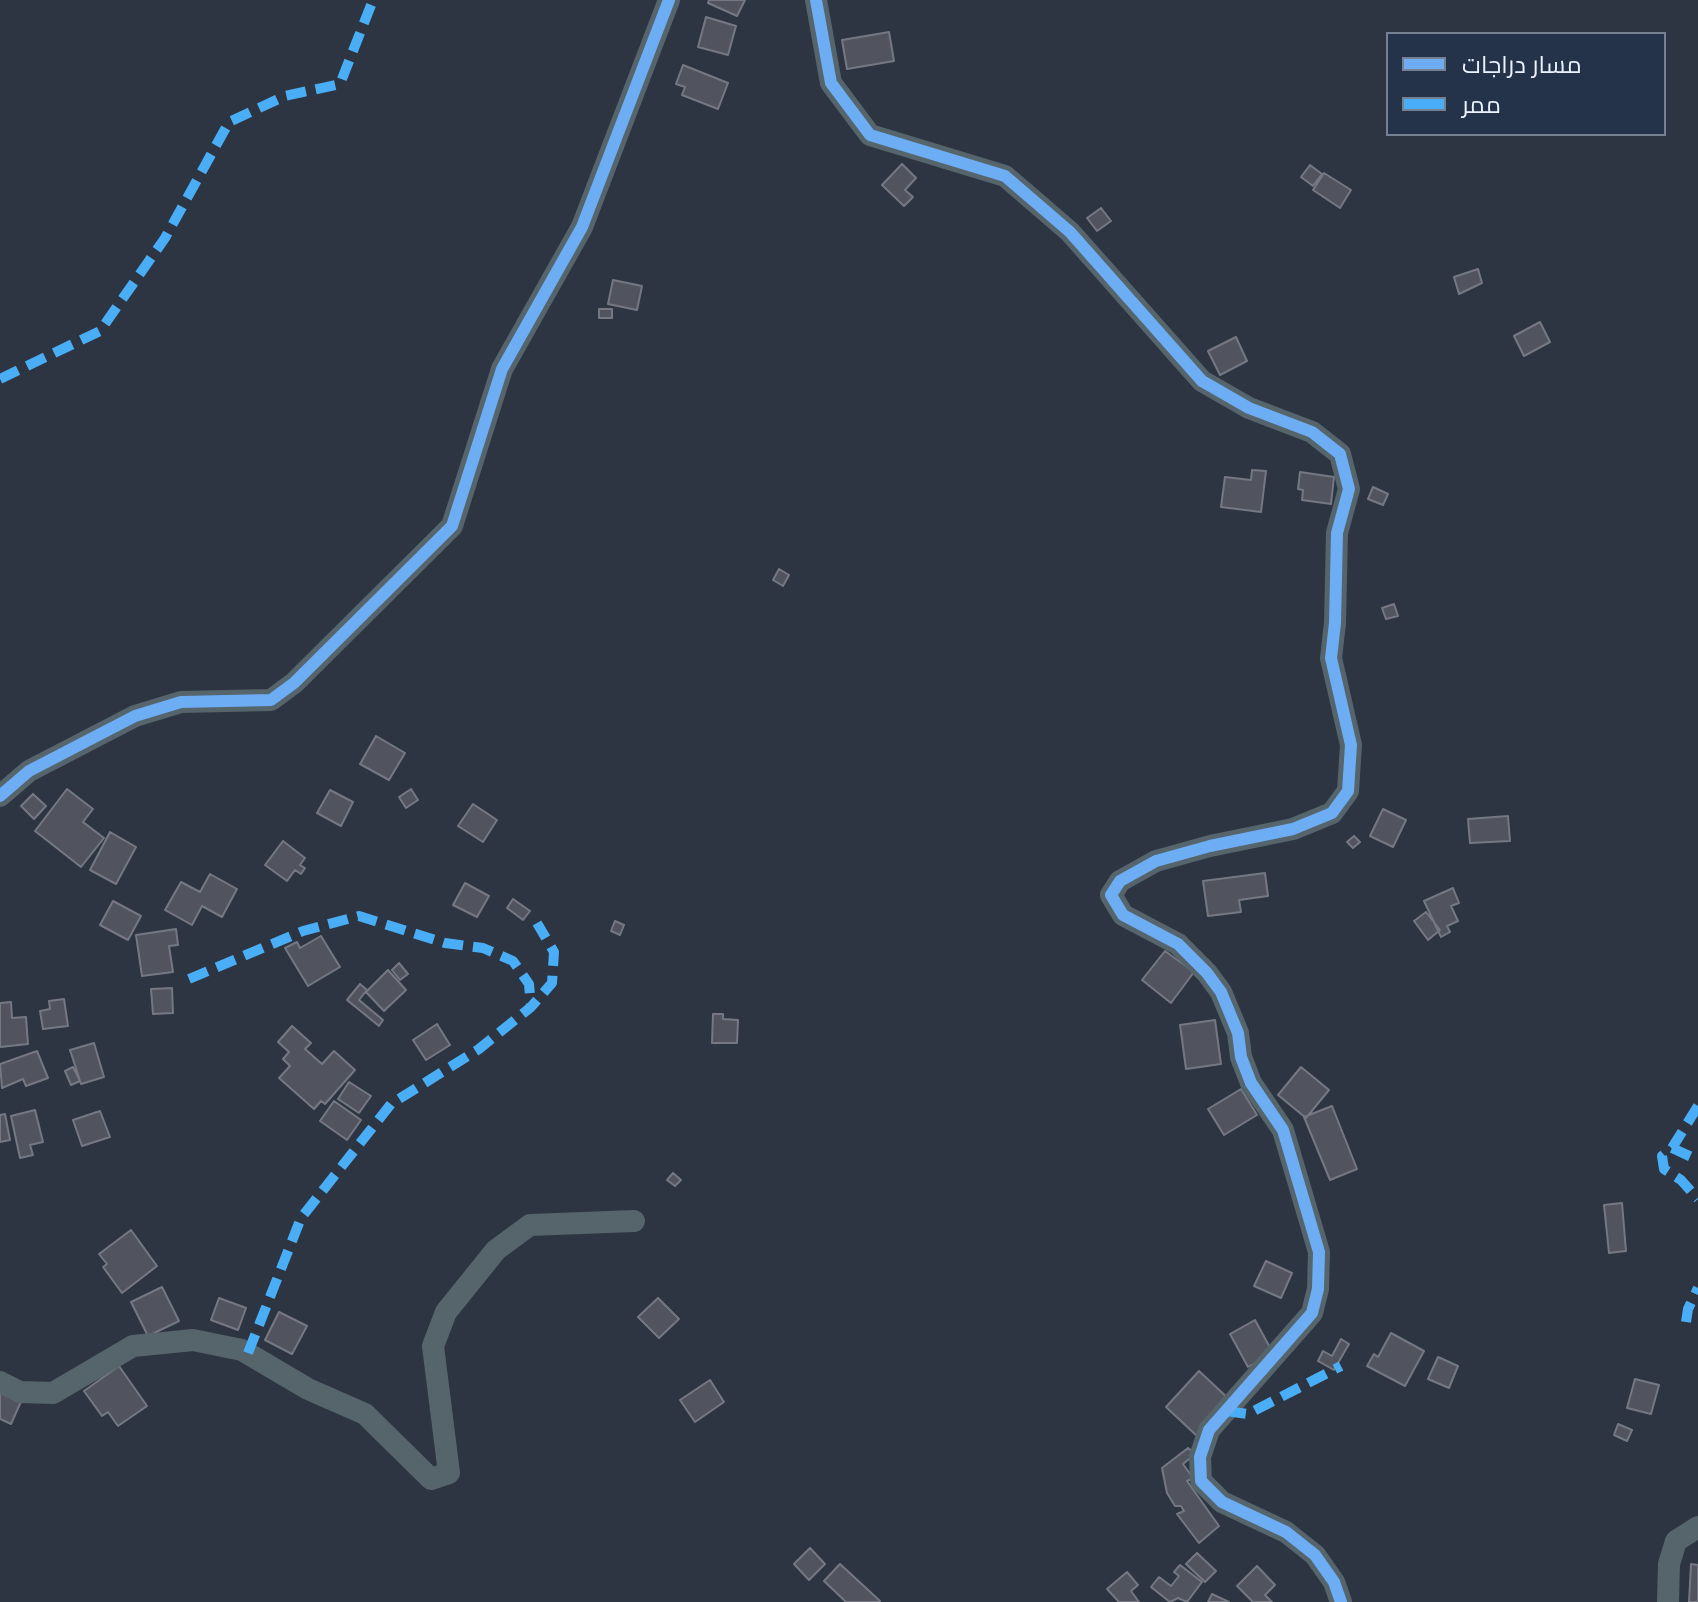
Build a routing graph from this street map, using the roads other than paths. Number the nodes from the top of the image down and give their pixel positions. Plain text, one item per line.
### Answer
1 (669, 0) edge
2 (816, 0) edge
3 (0, 796) edge
4 (634, 1221) dead end
5 (0, 1382) edge
6 (1698, 1527) edge
7 (1341, 1602) edge
8 (1668, 1602) edge

1 - 3 street
2 - 7 street
4 - 5 street
6 - 8 street

